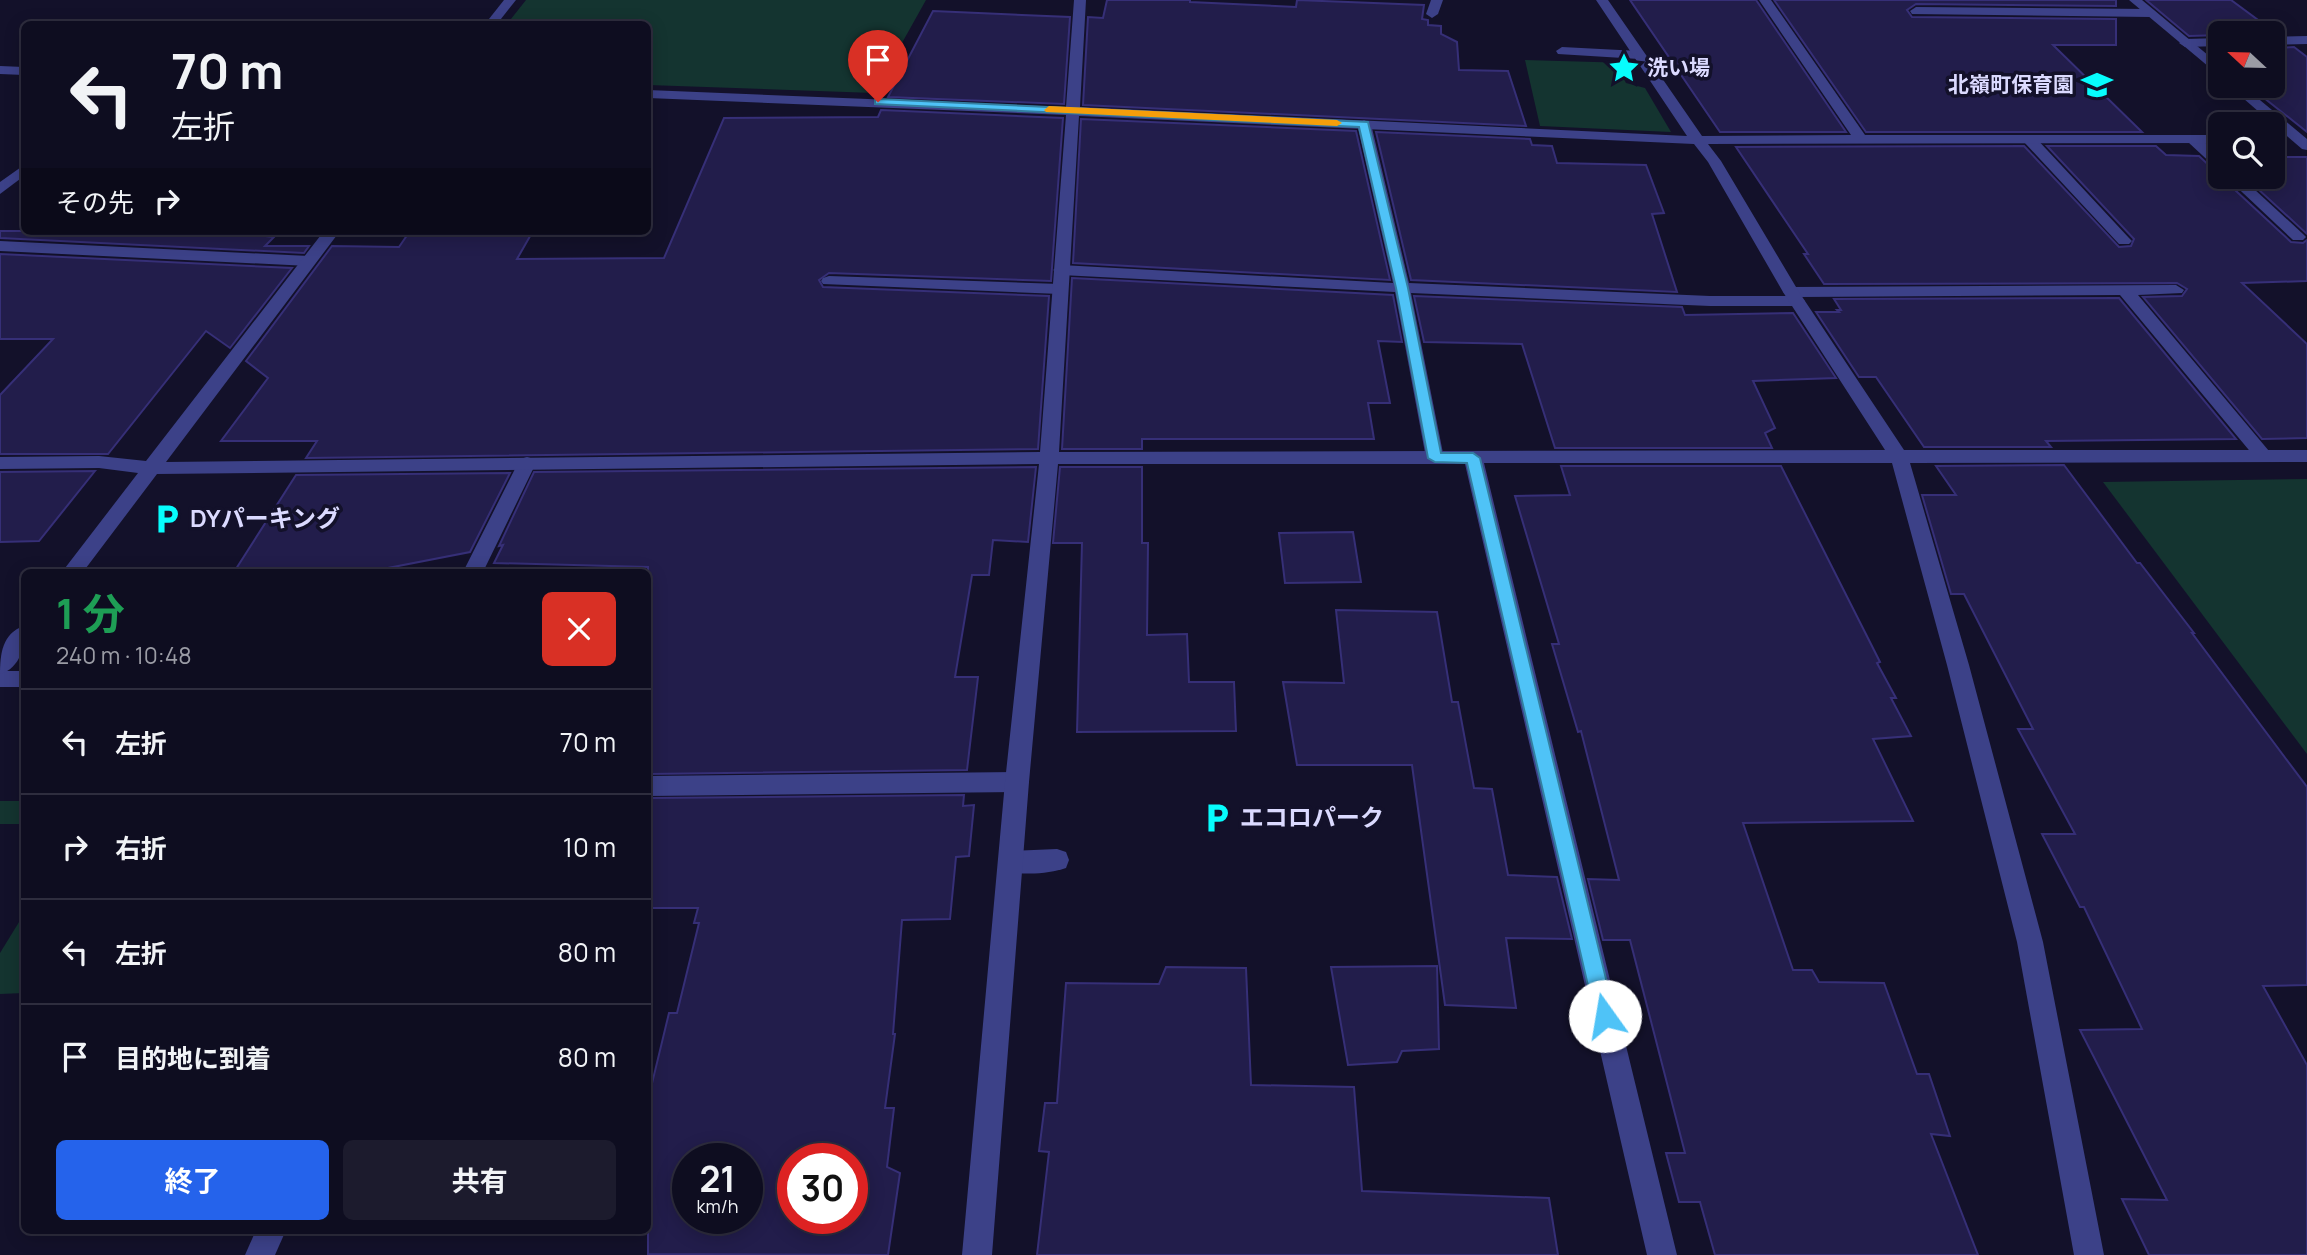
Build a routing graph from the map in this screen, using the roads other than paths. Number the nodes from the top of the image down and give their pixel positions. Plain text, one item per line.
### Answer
1 (510, 0) edge
2 (1080, 0) edge
3 (1437, 0) edge
4 (1602, 0) edge
5 (1765, 0) edge
6 (2135, 0) edge
7 (1916, 11) dead end
8 (2150, 13) junction
9 (1432, 14) dead end
10 (493, 21) edge
11 (2307, 40) edge
12 (2286, 41) edge
13 (2185, 43) junction
14 (2208, 43) edge
15 (1562, 51) dead end
16 (1639, 55) junction
17 (2208, 62) edge
18 (0, 70) edge
19 (21, 71) edge
20 (651, 94) edge
21 (2249, 98) edge
22 (1073, 111) junction
23 (1364, 124) junction
24 (2029, 139) junction
25 (2193, 139) junction
26 (2208, 139) edge
27 (1696, 140) junction
28 (1861, 140) junction
29 (2302, 142) edge
30 (2208, 153) edge
31 (21, 172) edge
32 (2246, 189) edge
33 (0, 190) edge
34 (329, 235) edge
35 (2298, 237) dead end
36 (2124, 241) dead end
37 (0, 246) edge
38 (309, 261) junction
39 (1061, 270) junction
40 (829, 281) dead end
41 (1402, 288) junction
42 (1060, 289) junction
43 (2125, 290) junction
44 (2176, 290) dead end
45 (1794, 296) junction
46 (2307, 456) edge
47 (2266, 457) junction
48 (1047, 458) junction
49 (1435, 458) junction
50 (1473, 458) junction
51 (1900, 459) junction
52 (0, 463) edge
53 (527, 463) junction
54 (152, 468) junction
55 (74, 569) edge
56 (474, 569) edge
57 (21, 638) edge
58 (0, 666) edge
59 (0, 679) edge
60 (21, 679) edge
61 (1017, 782) junction
62 (651, 786) edge
63 (1057, 860) dead end
64 (1013, 862) junction
65 (269, 1234) edge
66 (260, 1255) edge
67 (977, 1255) edge
68 (1662, 1255) edge
69 (2089, 1255) edge

1 - 10 street
2 - 22 street
3 - 9 street
4 - 16 street
5 - 28 street
6 - 8 street
7 - 8 street
8 - 13 street
11 - 12 street
13 - 14 street
13 - 17 street
15 - 16 street
16 - 27 street
18 - 19 street
20 - 22 street
21 - 29 street
22 - 23 street
22 - 39 street
23 - 27 street
23 - 41 street
24 - 25 street
24 - 28 street
24 - 36 street
25 - 26 street
25 - 30 street
27 - 28 street
27 - 45 street
31 - 33 street
32 - 35 street
34 - 38 street
37 - 38 street
38 - 54 street
39 - 41 street
39 - 42 street
40 - 42 street
41 - 45 street
41 - 49 street
42 - 48 street
43 - 44 street
43 - 45 street
43 - 47 street
45 - 51 street
46 - 47 street
47 - 51 street
48 - 49 street
48 - 53 street
48 - 61 street
49 - 50 street
50 - 51 street
50 - 68 street
51 - 69 street
52 - 54 street
53 - 54 street
53 - 56 street
54 - 55 street
57 - 58 street
59 - 60 street
61 - 62 street
61 - 64 street
63 - 64 street
64 - 67 street
65 - 66 street

